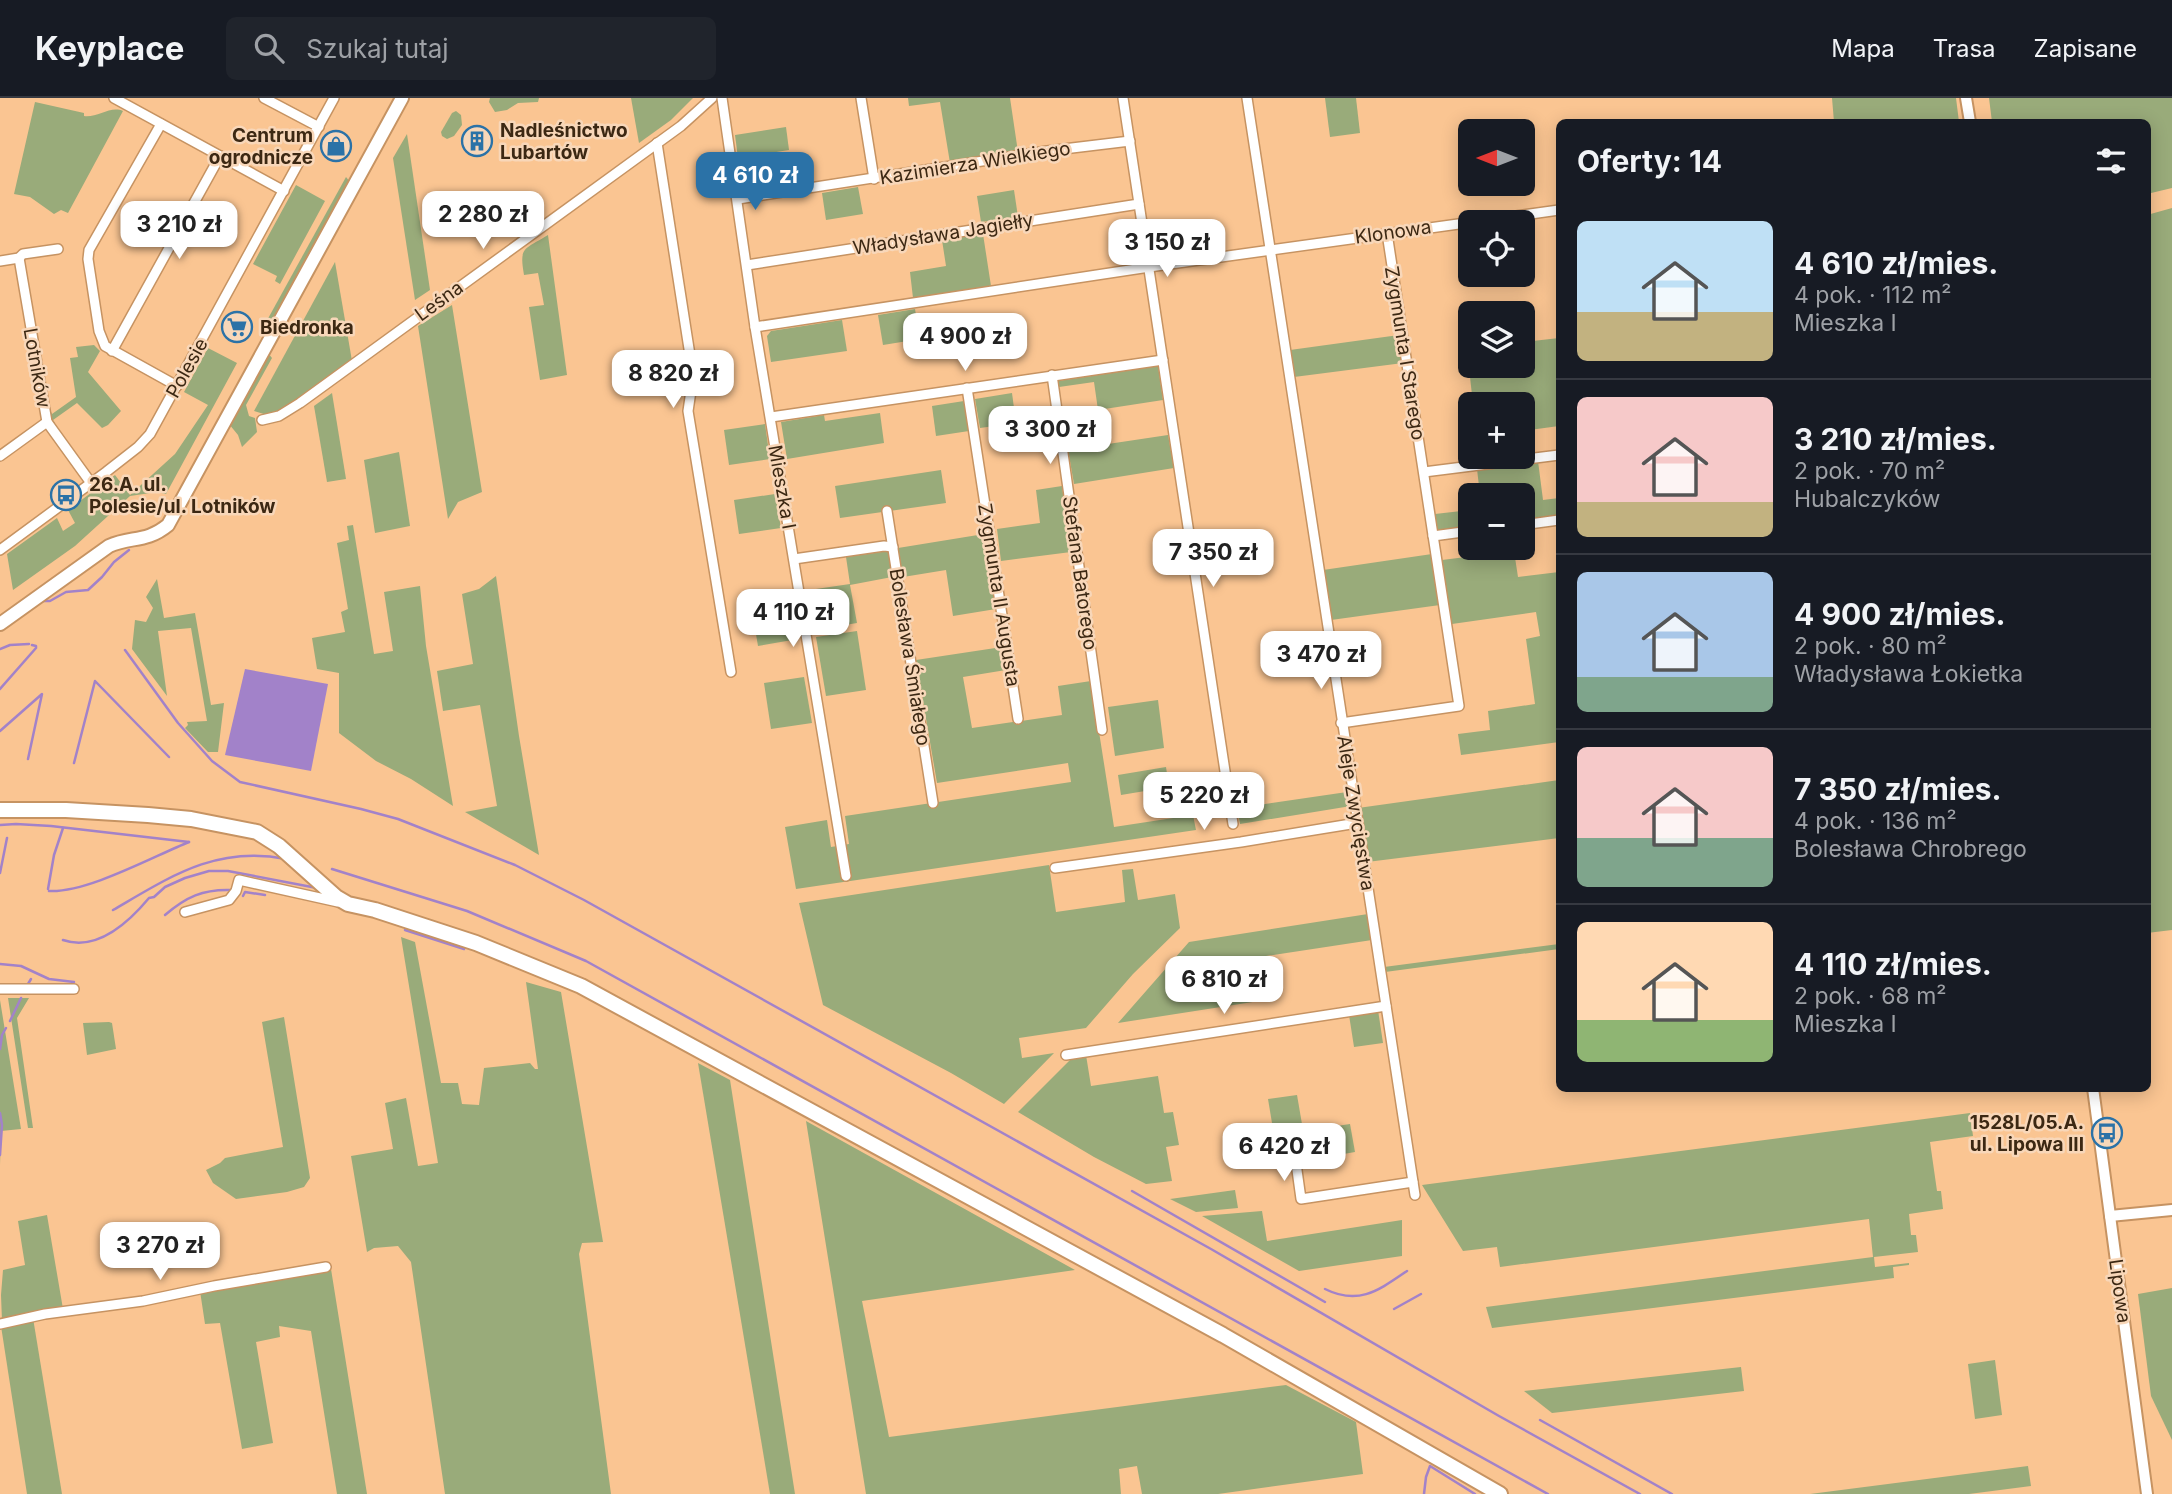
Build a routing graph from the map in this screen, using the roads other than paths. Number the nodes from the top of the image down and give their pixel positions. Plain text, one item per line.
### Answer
1 (264, 98) edge
2 (334, 98) edge
3 (402, 98) edge
4 (712, 98) edge
5 (861, 98) edge
6 (1123, 98) edge
7 (1247, 98) edge
8 (1966, 98) edge
9 (724, 99) edge
10 (111, 100) edge
11 (1970, 119) edge
12 (161, 124) junction
13 (318, 127) junction
14 (1130, 141) junction
15 (657, 143) junction
16 (220, 156) junction
17 (874, 179) junction
18 (284, 191) junction
19 (738, 199) junction
20 (1139, 204) junction
21 (1556, 210) edge
22 (1387, 233) junction
23 (58, 249) dead end
24 (1269, 250) junction
25 (19, 258) junction
26 (0, 261) edge
27 (747, 265) junction
28 (1150, 268) junction
29 (755, 327) junction
30 (112, 351) junction
31 (1163, 360) junction
32 (1052, 375) junction
33 (177, 386) junction
34 (967, 388) junction
35 (771, 417) junction
36 (262, 420) dead end
37 (47, 422) junction
38 (1556, 455) edge
39 (0, 456) edge
40 (1424, 472) junction
41 (91, 483) junction
42 (887, 511) dead end
43 (1556, 520) edge
44 (1535, 523) edge
45 (1458, 533) edge
46 (1433, 536) junction
47 (893, 547) junction
48 (0, 550) edge
49 (794, 559) junction
50 (0, 624) edge
51 (732, 672) dead end
52 (1018, 719) dead end
53 (1341, 723) junction
54 (1102, 730) dead end
55 (933, 803) dead end
56 (0, 810) edge
57 (1357, 823) junction
58 (1233, 824) dead end
59 (1055, 868) dead end
60 (846, 876) dead end
61 (348, 904) junction
62 (185, 912) dead end
63 (0, 989) edge
64 (74, 989) dead end
65 (1386, 1006) junction
66 (1066, 1055) dead end
67 (2094, 1092) edge
68 (1296, 1163) dead end
69 (1413, 1182) junction
70 (1415, 1195) dead end
71 (2172, 1210) edge
72 (2110, 1216) junction
73 (326, 1267) dead end
74 (0, 1324) edge
75 (1500, 1494) edge
76 (2147, 1494) edge

1 - 13 street
2 - 13 street, Polesie
3 - 50 main road
4 - 15 street, Leśna
5 - 17 street
6 - 14 street
7 - 24 street, Aleje Zwycięstwa
8 - 11 street
9 - 19 street, Mieszka I
10 - 12 street
12 - 16 street
12 - 30 street
13 - 18 street, Polesie
14 - 17 street, Kazimierza Wielkiego
14 - 20 street
15 - 36 street, Leśna
15 - 51 street
16 - 18 street
16 - 30 street
17 - 19 street, Kazimierza Wielkiego
18 - 33 street, Polesie
19 - 27 street, Mieszka I
20 - 27 street, Władysława Jagiełły
20 - 28 street
21 - 22 street, Klonowa
22 - 24 street, Klonowa
22 - 40 street, Zygmunta I Starego
23 - 25 street
24 - 28 street, Klonowa
24 - 53 street, Aleje Zwycięstwa
25 - 26 street
25 - 37 street, Lotników
27 - 29 street, Mieszka I
28 - 29 street, Klonowa
28 - 31 street
29 - 35 street, Mieszka I
30 - 33 street
31 - 32 street
31 - 58 street
32 - 34 street
32 - 54 street, Stefana Batorego
33 - 41 street, Polesie
34 - 35 street
34 - 52 street, Zygmunta II Augusta
35 - 49 street, Mieszka I
37 - 39 street
37 - 41 street, Lotników
38 - 40 street
40 - 46 street, Zygmunta I Starego
41 - 48 street, Polesie
42 - 47 street, Bolesława Śmiałego
43 - 44 street
45 - 46 street
46 - 53 street, Zygmunta I Starego
47 - 49 street
47 - 55 street, Bolesława Śmiałego
49 - 60 street, Mieszka I
53 - 57 street, Aleje Zwycięstwa
56 - 61 highway
57 - 59 street
57 - 65 street, Aleje Zwycięstwa
61 - 62 street
61 - 75 highway
63 - 64 street
65 - 66 street
65 - 69 street, Aleje Zwycięstwa
67 - 72 street, Lipowa
68 - 69 street
69 - 70 street, Aleje Zwycięstwa
71 - 72 street
72 - 76 street, Lipowa
73 - 74 street

